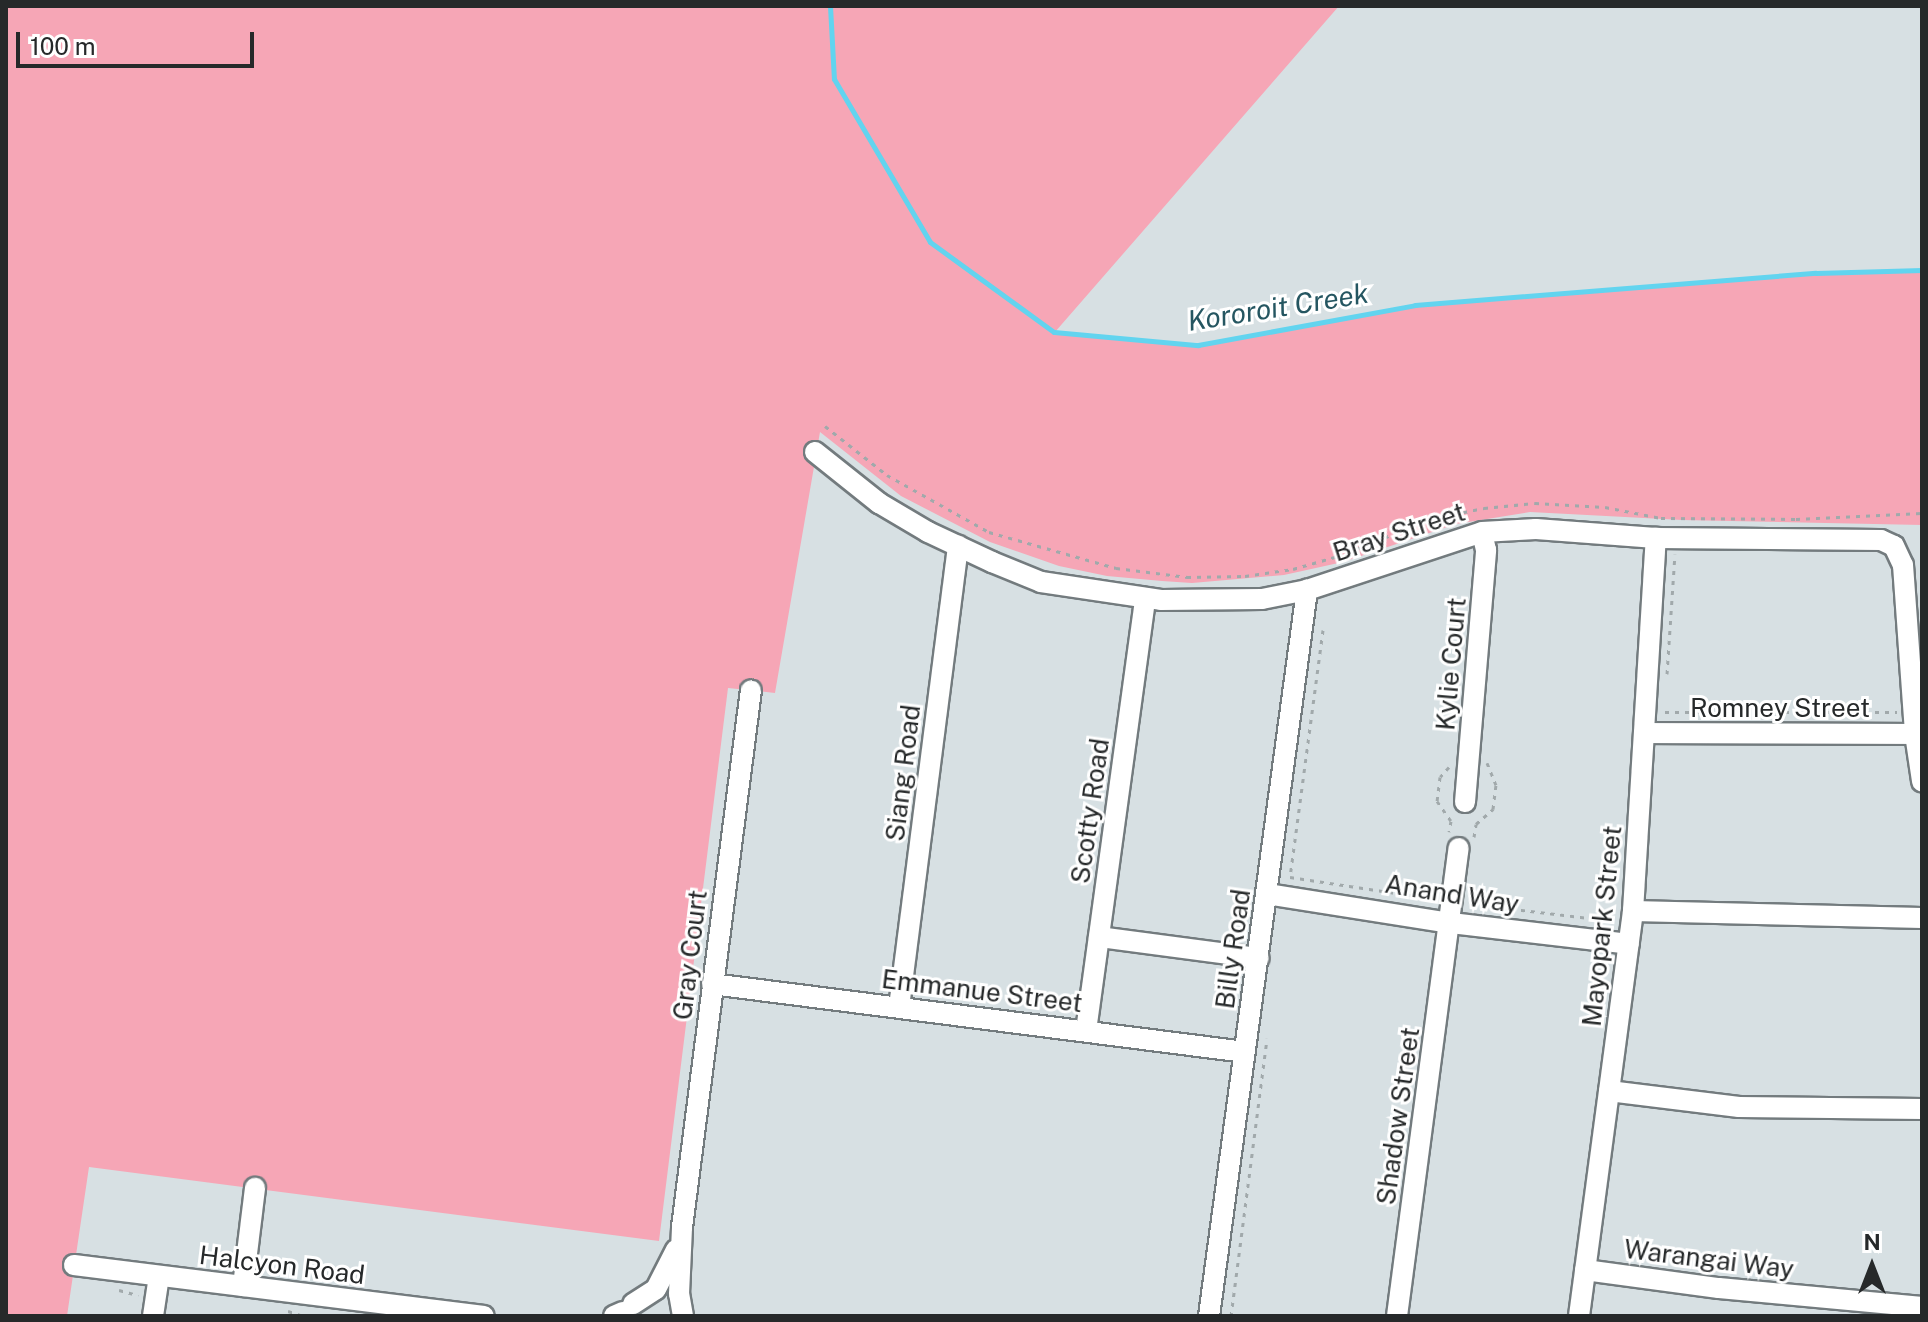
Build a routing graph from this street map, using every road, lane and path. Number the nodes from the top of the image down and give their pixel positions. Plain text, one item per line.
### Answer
1 (825, 426) dead end
2 (815, 452) dead end
3 (1922, 513) edge
4 (1482, 532) junction
5 (1656, 538) junction
6 (958, 546) junction
7 (1307, 590) junction
8 (1145, 598) junction
9 (1323, 630) dead end
10 (751, 690) dead end
11 (1665, 712) dead end
12 (1897, 712) dead end
13 (1644, 733) junction
14 (1915, 734) junction
15 (1922, 781) edge
16 (1465, 802) dead end
17 (1459, 848) dead end
18 (1267, 894) junction
19 (1452, 901) junction
20 (1633, 911) junction
21 (1922, 918) edge
22 (1614, 921) dead end
23 (1451, 923) junction
24 (1099, 937) junction
25 (1629, 944) junction
26 (1259, 958) junction
27 (712, 984) junction
28 (899, 1007) junction
29 (1086, 1031) junction
30 (1267, 1038) dead end
31 (1245, 1052) junction
32 (1609, 1091) junction
33 (1922, 1109) edge
34 (255, 1188) dead end
35 (682, 1227) junction
36 (74, 1265) dead end
37 (1585, 1270) junction
38 (159, 1276) junction
39 (243, 1286) junction
40 (325, 1306) edge
41 (1922, 1307) edge
42 (623, 1312) edge
43 (153, 1316) edge
44 (484, 1316) edge
45 (683, 1316) edge
46 (1209, 1316) edge
47 (1231, 1316) edge
48 (1397, 1316) edge
49 (1579, 1316) edge

1 - 3 path
2 - 6 street, Bray Street
4 - 5 street, Bray Street
4 - 7 street, Bray Street
4 - 16 street, Kylie Court
5 - 13 street, Mayopark Street
5 - 14 street, Bray Street
6 - 8 street, Bray Street
6 - 28 street, Siang Road
7 - 8 street, Bray Street
7 - 18 street, Billy Road
8 - 24 street, Scotty Road
9 - 19 path
10 - 27 street, Gray Court
11 - 12 path
13 - 14 street, Romney Street
13 - 20 street, Mayopark Street
14 - 15 street, Bray Street
17 - 19 street, Shadow Street
18 - 23 street, Anand Way
18 - 26 street, Billy Road
19 - 22 path
19 - 23 street, Shadow Street
20 - 21 street
20 - 25 street, Mayopark Street
23 - 25 street, Anand Way
23 - 48 street, Shadow Street
24 - 26 street
24 - 29 street, Scotty Road
25 - 32 street, Mayopark Street
26 - 31 street, Billy Road
27 - 28 street, Emmanue Street
27 - 35 street, Gray Court
28 - 29 street, Emmanue Street
29 - 31 street, Emmanue Street
30 - 47 path
31 - 46 street, Billy Road
32 - 33 street
32 - 37 street, Mayopark Street
34 - 39 street
35 - 42 street
35 - 45 street
36 - 38 street, Halcyon Road
37 - 41 street, Warangai Way
37 - 49 street, Mayopark Street
38 - 39 street, Halcyon Road
38 - 43 street
39 - 40 street, Halcyon Road
40 - 44 street, Halcyon Road
42 - 45 street

